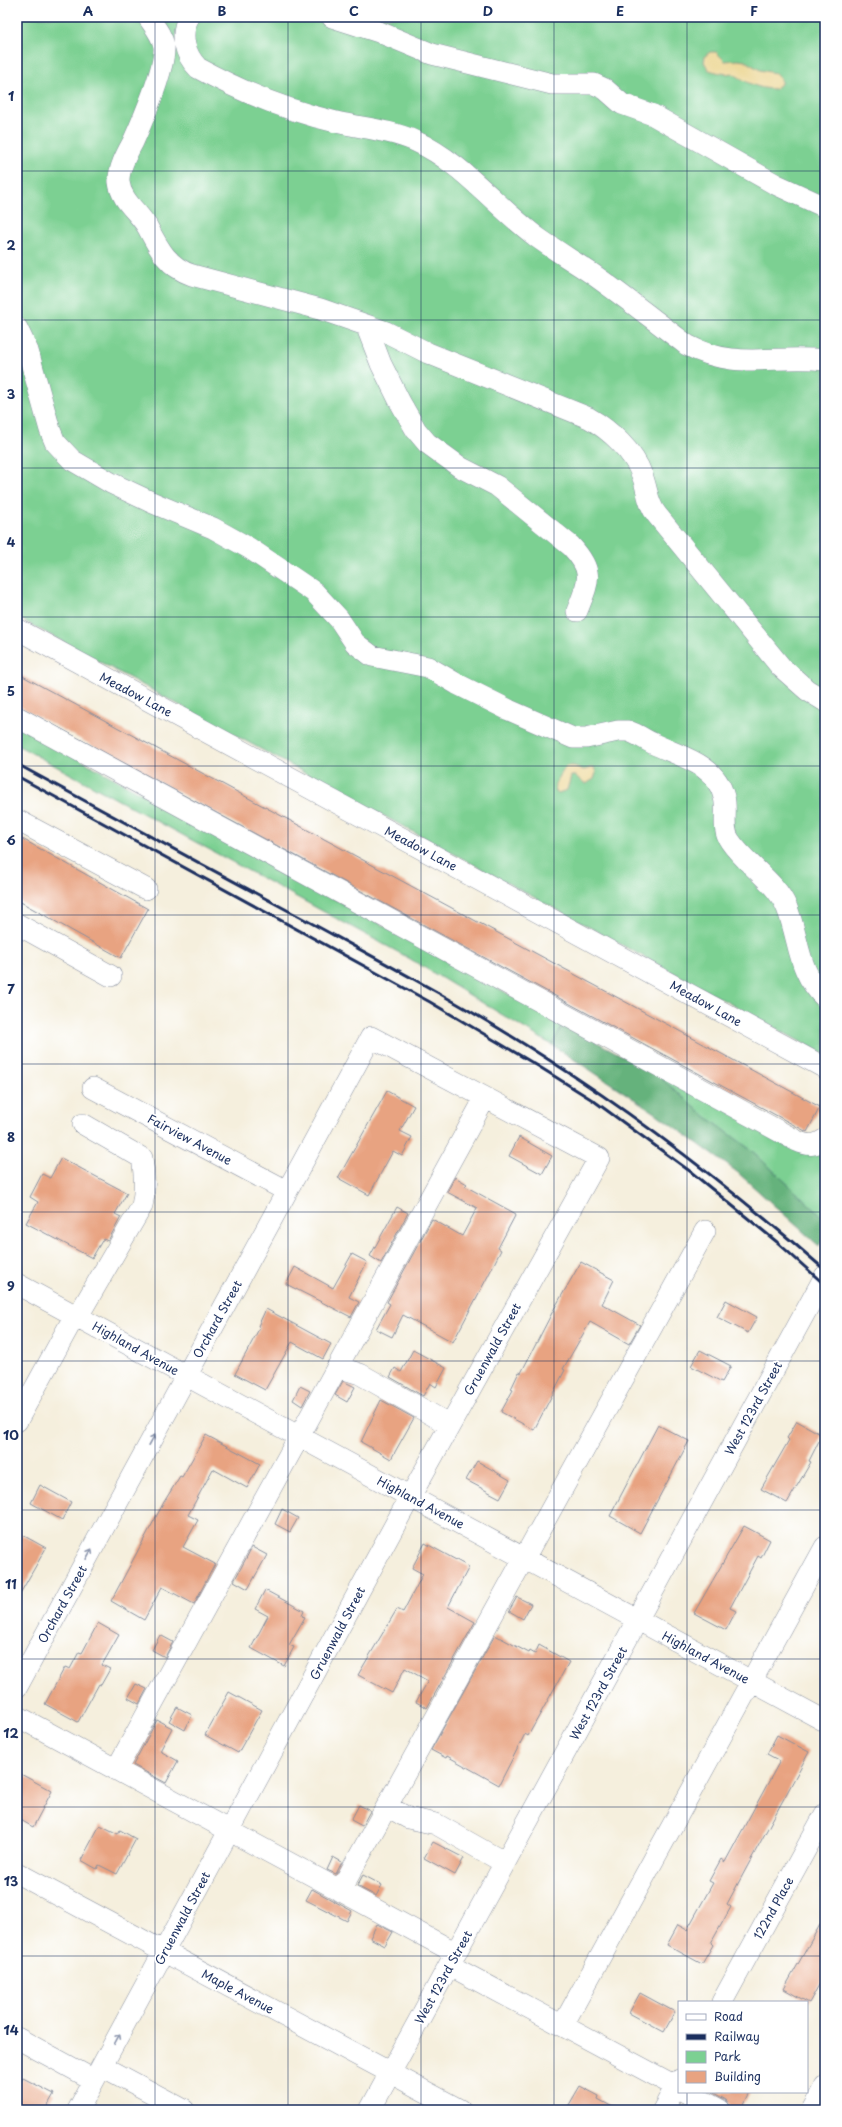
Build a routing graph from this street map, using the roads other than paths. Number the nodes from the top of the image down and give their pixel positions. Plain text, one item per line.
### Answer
1 (148, 17) edge
2 (189, 17) edge
3 (332, 17) edge
4 (825, 208) edge
5 (366, 325) junction
6 (17, 328) edge
7 (825, 360) edge
8 (577, 611) dead end
9 (17, 629) edge
10 (825, 701) edge
11 (17, 718) edge
12 (17, 820) edge
13 (146, 889) dead end
14 (17, 924) edge
15 (111, 976) dead end
16 (825, 998) edge
17 (825, 1068) edge
18 (94, 1088) dead end
19 (485, 1098) junction
20 (83, 1124) dead end
21 (825, 1139) edge
22 (287, 1191) junction
23 (705, 1231) dead end
24 (825, 1276) edge
25 (17, 1284) edge
26 (76, 1316) junction
27 (337, 1367) junction
28 (186, 1376) junction
29 (17, 1421) edge
30 (450, 1424) junction
31 (299, 1436) junction
32 (410, 1497) junction
33 (825, 1547) edge
34 (524, 1558) junction
35 (638, 1620) junction
36 (751, 1681) junction
37 (17, 1686) edge
38 (17, 1716) edge
39 (825, 1721) edge
40 (116, 1770) junction
41 (387, 1806) junction
42 (825, 1814) edge
43 (229, 1832) junction
44 (505, 1863) junction
45 (17, 1873) edge
46 (340, 1891) junction
47 (164, 1952) junction
48 (453, 1959) junction
49 (723, 2001) edge
50 (563, 2026) junction
51 (17, 2038) edge
52 (391, 2072) junction
53 (98, 2073) junction
54 (678, 2085) edge
55 (825, 2086) edge
56 (678, 2089) edge
57 (692, 2093) edge
58 (78, 2110) edge
59 (184, 2110) edge
60 (370, 2110) edge
61 (460, 2110) edge
62 (663, 2110) edge
63 (720, 2110) edge
64 (812, 2110) edge

1 - 5 street
2 - 7 street
3 - 4 street
5 - 8 street
5 - 10 street
6 - 16 street
9 - 17 street, Meadow Lane
11 - 21 street
12 - 13 street
14 - 15 street
18 - 22 street, Fairview Avenue
19 - 22 street, Orchard Street
19 - 27 street
19 - 30 street, Gruenwald Street
20 - 26 street
22 - 28 street, Orchard Street
23 - 34 street
24 - 35 street, West 123rd Street
25 - 26 street, Highland Avenue
26 - 28 street, Highland Avenue
26 - 29 street
27 - 30 street
27 - 31 street
28 - 31 street, Highland Avenue
37 -> 28 street, Orchard Street
30 - 32 street, Gruenwald Street
31 - 32 street, Highland Avenue
31 - 40 street
32 - 34 street, Highland Avenue
32 - 43 street, Gruenwald Street
33 - 36 street
34 - 35 street, Highland Avenue
34 - 41 street
35 - 36 street, Highland Avenue
35 - 44 street, West 123rd Street
36 - 39 street, Highland Avenue
36 - 50 street
38 - 40 street
40 - 43 street
41 - 44 street
41 - 46 street
42 - 49 street, 122nd Place
43 - 46 street
43 - 47 street, Gruenwald Street
44 - 48 street, West 123rd Street
45 - 47 street, Maple Avenue
46 - 48 street
47 - 52 street, Maple Avenue
53 -> 47 street, Gruenwald Street
48 - 50 street
48 - 52 street, West 123rd Street
50 - 54 street
51 - 53 street
52 - 60 street, West 123rd Street
52 - 61 street, Maple Avenue
53 - 58 street, Gruenwald Street
53 - 59 street
55 - 64 street
56 - 62 street
57 - 63 street

